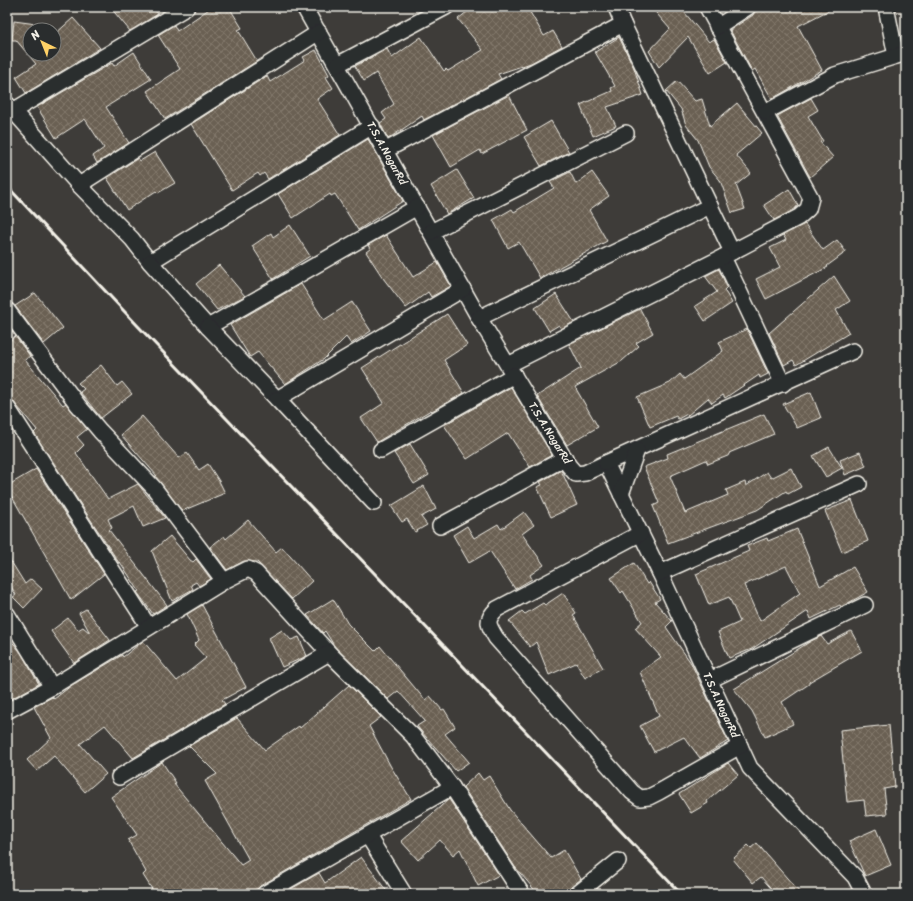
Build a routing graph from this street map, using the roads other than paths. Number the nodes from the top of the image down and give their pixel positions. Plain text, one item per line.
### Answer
1 (187, 7) edge
2 (304, 7) edge
3 (446, 7) edge
4 (616, 7) edge
5 (708, 7) edge
6 (748, 7) edge
7 (886, 7) edge
8 (623, 24) junction
9 (717, 27) junction
10 (319, 32) junction
11 (901, 54) edge
12 (337, 65) junction
13 (10, 107) edge
14 (766, 112) junction
15 (372, 126) junction
16 (626, 133) dead end
17 (386, 150) junction
18 (79, 185) junction
19 (710, 206) junction
20 (417, 207) junction
21 (431, 232) junction
22 (728, 254) junction
23 (150, 262) junction
24 (463, 289) junction
25 (7, 310) edge
26 (479, 318) junction
27 (208, 328) junction
28 (853, 351) dead end
29 (511, 370) junction
30 (783, 384) junction
31 (277, 399) junction
32 (7, 407) edge
33 (381, 450) dead end
34 (637, 450) junction
35 (565, 458) junction
36 (606, 463) junction
37 (859, 484) dead end
38 (621, 494) junction
39 (374, 503) dead end
40 (440, 526) dead end
41 (641, 533) junction
42 (660, 573) junction
43 (224, 581) junction
44 (865, 605) dead end
45 (7, 614) edge
46 (149, 627) junction
47 (329, 653) junction
48 (710, 680) junction
49 (52, 687) junction
50 (7, 711) edge
51 (740, 746) junction
52 (119, 777) dead end
53 (452, 787) junction
54 (368, 836) junction
55 (618, 861) dead end
56 (264, 894) edge
57 (404, 894) edge
58 (522, 894) edge
59 (577, 894) edge
60 (864, 894) edge

1 - 13 street
2 - 10 street, T.S.A.NagarRd
3 - 12 street
4 - 8 street
5 - 9 street
6 - 9 street
7 - 11 street
8 - 17 street
8 - 19 street
9 - 14 street
10 - 12 street, T.S.A.NagarRd
10 - 18 street
11 - 14 street
12 - 15 street, T.S.A.NagarRd
13 - 18 street
14 - 22 street
15 - 17 street, T.S.A.NagarRd
15 - 23 street
16 - 21 street
17 - 20 street, T.S.A.NagarRd
18 - 23 street
19 - 22 street
19 - 26 street
20 - 21 street, T.S.A.NagarRd
20 - 27 street
21 - 24 street, T.S.A.NagarRd
22 - 29 street
22 - 30 street
23 - 27 street
24 - 26 street, T.S.A.NagarRd
24 - 31 street
25 - 43 street
26 - 29 street, T.S.A.NagarRd
27 - 31 street
28 - 30 street
29 - 33 street
29 - 35 street, T.S.A.NagarRd
30 - 34 street
31 - 39 street
32 - 46 street
34 - 36 street
34 - 38 street
35 - 36 street, T.S.A.NagarRd
35 - 40 street
36 - 38 street, T.S.A.NagarRd
37 - 42 street
38 - 41 street, T.S.A.NagarRd
41 - 42 street, T.S.A.NagarRd
41 - 51 street
42 - 48 street, T.S.A.NagarRd
43 - 46 street
43 - 47 street
44 - 48 street
45 - 49 street
46 - 49 street
47 - 52 street
47 - 53 street
48 - 51 street, T.S.A.NagarRd
49 - 50 street
51 - 60 street, T.S.A.NagarRd
53 - 54 street
53 - 58 street
54 - 56 street
54 - 57 street
55 - 59 street

